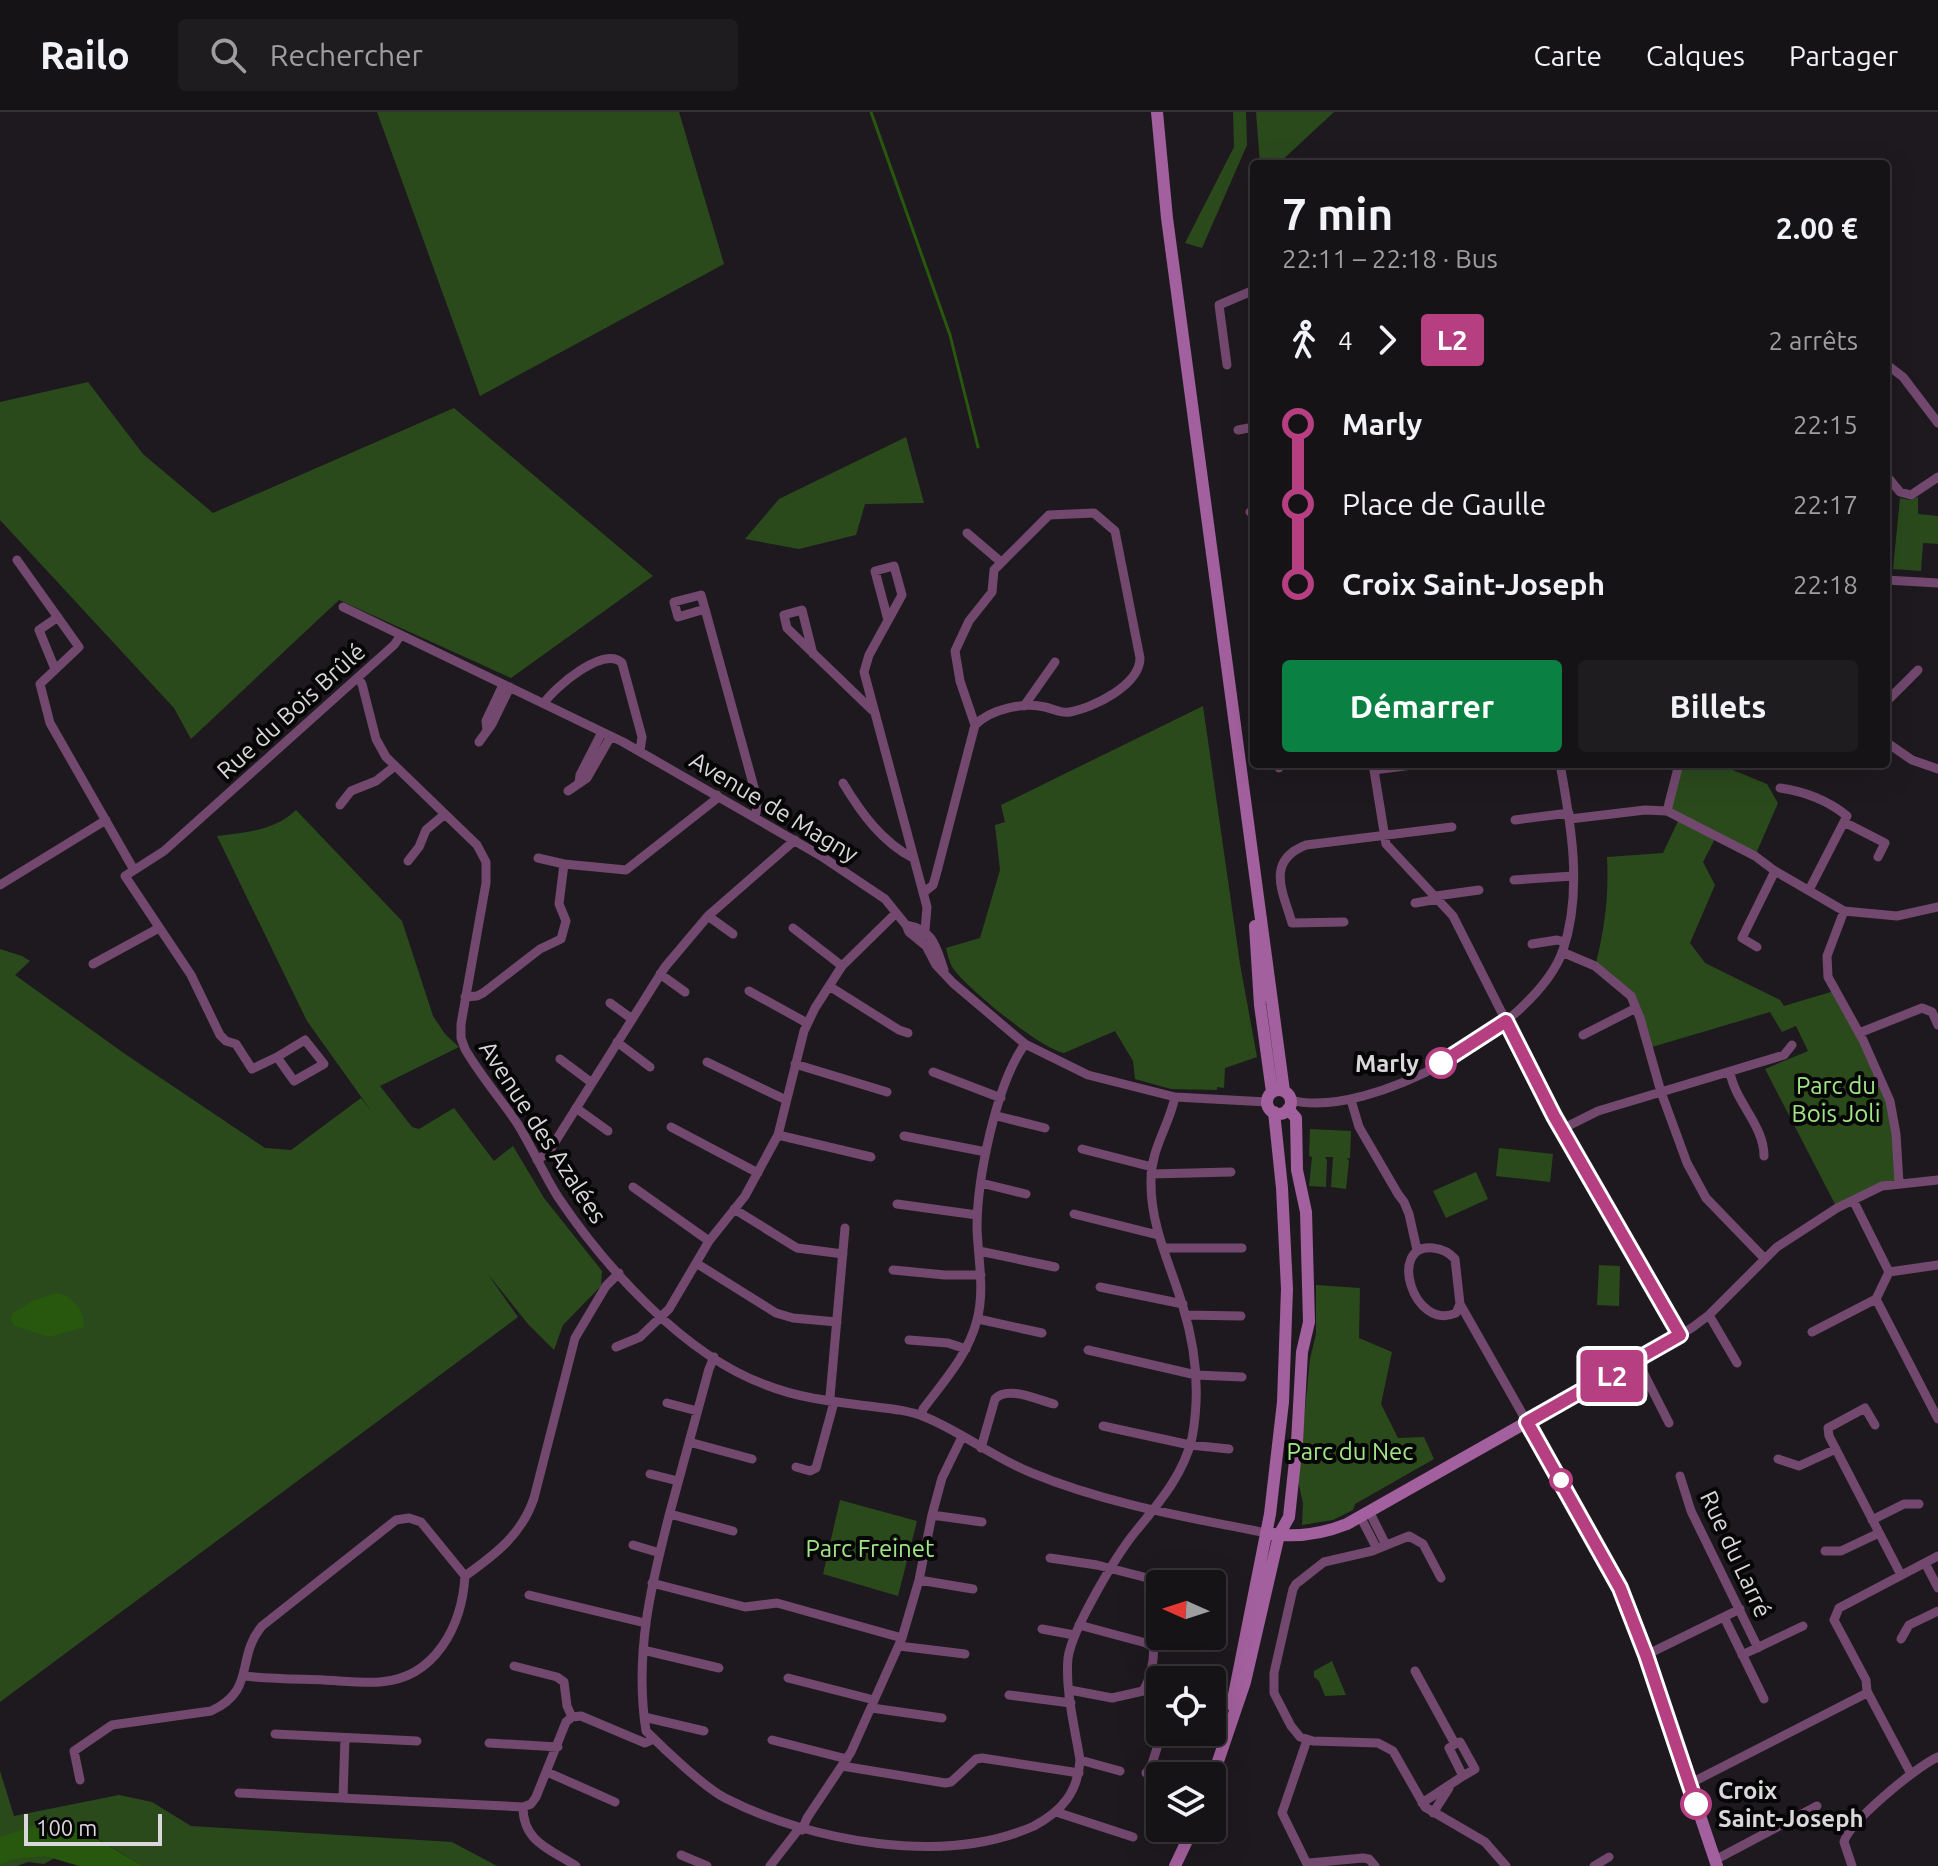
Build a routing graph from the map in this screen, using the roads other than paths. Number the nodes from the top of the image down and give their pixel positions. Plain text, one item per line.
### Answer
1 (1157, 112) edge
2 (1250, 292) edge
3 (1227, 365) dead end
4 (1890, 367) edge
5 (1938, 423) edge
6 (1250, 428) edge
7 (1238, 430) dead end
8 (1938, 477) edge
9 (1890, 480) edge
10 (967, 533) dead end
11 (17, 560) dead end
12 (1001, 562) junction
13 (1890, 580) edge
14 (1938, 583) edge
15 (343, 607) dead end
16 (705, 609) dead end
17 (58, 617) junction
18 (888, 620) junction
19 (401, 635) junction
20 (813, 654) junction
21 (1055, 662) dead end
22 (55, 669) junction
23 (1918, 670) dead end
24 (358, 678) junction
25 (506, 686) junction
26 (1890, 698) edge
27 (544, 703) junction
28 (1024, 706) junction
29 (874, 713) junction
30 (975, 725) junction
31 (606, 734) junction
32 (479, 742) dead end
33 (1890, 745) edge
34 (640, 751) junction
35 (395, 766) junction
36 (1373, 768) edge
37 (1561, 768) edge
38 (1678, 768) edge
39 (1938, 769) edge
40 (843, 783) dead end
41 (1780, 788) dead end
42 (568, 791) dead end
43 (717, 795) junction
44 (340, 805) dead end
45 (1667, 811) junction
46 (445, 814) junction
47 (1570, 816) junction
48 (755, 817) junction
49 (106, 820) junction
50 (1515, 820) dead end
51 (1844, 822) junction
52 (1452, 827) dead end
53 (1385, 837) junction
54 (795, 840) junction
55 (1878, 857) dead end
56 (538, 858) dead end
57 (913, 858) junction
58 (408, 861) dead end
59 (564, 864) junction
60 (134, 870) junction
61 (1775, 871) junction
62 (1573, 876) junction
63 (1514, 880) dead end
64 (0, 885) edge
65 (1479, 890) dead end
66 (1809, 890) junction
67 (923, 893) junction
68 (1437, 898) junction
69 (1415, 903) dead end
70 (1938, 907) edge
71 (1844, 911) junction
72 (896, 913) junction
73 (708, 916) junction
74 (1344, 922) dead end
75 (906, 925) junction
76 (159, 928) junction
77 (793, 928) dead end
78 (925, 931) junction
79 (733, 934) dead end
80 (920, 941) junction
81 (1532, 944) dead end
82 (1564, 947) junction
83 (1757, 947) dead end
84 (93, 964) dead end
85 (842, 966) junction
86 (660, 974) junction
87 (947, 976) junction
88 (829, 986) junction
89 (749, 991) dead end
90 (685, 992) dead end
91 (465, 997) junction
92 (610, 1003) dead end
93 (1636, 1008) junction
94 (632, 1019) junction
95 (1506, 1021) junction
96 (807, 1023) junction
97 (1938, 1025) edge
98 (908, 1033) dead end
99 (1859, 1033) junction
100 (1583, 1035) dead end
101 (617, 1042) junction
102 (1025, 1044) junction
103 (1792, 1045) dead end
104 (277, 1057) junction
105 (560, 1059) dead end
106 (707, 1062) dead end
107 (795, 1064) junction
108 (650, 1067) dead end
109 (933, 1072) dead end
110 (1730, 1072) junction
111 (592, 1083) junction
112 (887, 1092) dead end
113 (1661, 1092) junction
114 (1175, 1097) junction
115 (1001, 1098) junction
116 (786, 1100) junction
117 (1351, 1100) junction
118 (1279, 1101) junction
119 (576, 1108) junction
120 (997, 1116) junction
121 (671, 1127) dead end
122 (1045, 1128) dead end
123 (1562, 1129) junction
124 (608, 1131) dead end
125 (778, 1135) junction
126 (904, 1136) dead end
127 (1082, 1149) dead end
128 (986, 1152) junction
129 (1764, 1156) dead end
130 (871, 1157) dead end
131 (537, 1160) junction
132 (1151, 1171) junction
133 (1231, 1172) dead end
134 (758, 1173) junction
135 (1938, 1180) edge
136 (981, 1183) junction
137 (1899, 1183) junction
138 (633, 1187) dead end
139 (1026, 1194) dead end
140 (1853, 1200) junction
141 (897, 1204) dead end
142 (734, 1209) junction
143 (1074, 1214) dead end
144 (977, 1215) junction
145 (845, 1228) dead end
146 (1158, 1235) junction
147 (709, 1241) junction
148 (1163, 1248) junction
149 (1242, 1248) dead end
150 (1417, 1250) junction
151 (979, 1251) junction
152 (843, 1254) junction
153 (1765, 1259) junction
154 (696, 1263) junction
155 (1938, 1265) edge
156 (1055, 1267) dead end
157 (893, 1270) dead end
158 (1889, 1272) junction
159 (619, 1273) junction
160 (981, 1275) junction
161 (1100, 1287) dead end
162 (1876, 1299) junction
163 (1460, 1304) junction
164 (1184, 1310) junction
165 (1709, 1315) junction
166 (1241, 1316) dead end
167 (661, 1318) junction
168 (978, 1319) junction
169 (837, 1322) junction
170 (1812, 1332) dead end
171 (1042, 1333) dead end
172 (1680, 1335) junction
173 (909, 1340) dead end
174 (616, 1347) dead end
175 (966, 1349) junction
176 (1088, 1350) dead end
177 (714, 1357) junction
178 (1638, 1362) junction
179 (1737, 1363) dead end
180 (1196, 1375) junction
181 (1242, 1377) dead end
182 (1934, 1399) edge
183 (831, 1402) junction
184 (667, 1403) dead end
185 (1054, 1404) dead end
186 (697, 1411) junction
187 (922, 1415) junction
188 (1938, 1419) edge
189 (1527, 1422) junction
190 (1669, 1423) dead end
191 (1875, 1425) dead end
192 (1103, 1426) dead end
193 (962, 1437) junction
194 (689, 1442) junction
195 (1190, 1445) junction
196 (981, 1448) junction
197 (1229, 1449) dead end
198 (1836, 1449) junction
199 (752, 1459) dead end
200 (1778, 1459) dead end
201 (796, 1467) dead end
202 (650, 1474) dead end
203 (1680, 1476) dead end
204 (678, 1481) junction
205 (1919, 1504) dead end
206 (1153, 1510) junction
207 (670, 1514) junction
208 (1364, 1514) junction
209 (932, 1515) junction
210 (1872, 1520) junction
211 (982, 1522) dead end
212 (733, 1531) dead end
213 (1879, 1533) junction
214 (1272, 1534) junction
215 (633, 1545) dead end
216 (1382, 1547) junction
217 (1825, 1551) dead end
218 (660, 1553) junction
219 (1938, 1556) edge
220 (1050, 1558) dead end
221 (1925, 1563) junction
222 (1112, 1569) junction
223 (1901, 1575) junction
224 (465, 1576) junction
225 (1146, 1578) edge
226 (1441, 1578) dead end
227 (919, 1580) junction
228 (652, 1583) junction
229 (1938, 1588) edge
230 (973, 1589) dead end
231 (529, 1595) dead end
232 (1740, 1609) junction
233 (1938, 1611) edge
234 (1724, 1617) junction
235 (645, 1623) junction
236 (1079, 1625) junction
237 (1803, 1626) dead end
238 (1042, 1629) dead end
239 (1074, 1635) junction
240 (1901, 1639) dead end
241 (901, 1642) junction
242 (1758, 1648) junction
243 (643, 1650) junction
244 (965, 1654) dead end
245 (1646, 1655) junction
246 (1742, 1655) junction
247 (514, 1666) dead end
248 (1151, 1666) edge
249 (719, 1668) dead end
250 (1415, 1671) dead end
251 (244, 1676) junction
252 (788, 1678) dead end
253 (1146, 1686) edge
254 (1070, 1690) junction
255 (1867, 1691) junction
256 (1009, 1695) dead end
257 (1764, 1699) dead end
258 (1071, 1703) junction
259 (873, 1704) junction
260 (572, 1717) junction
261 (644, 1717) junction
262 (942, 1718) dead end
263 (704, 1731) dead end
264 (275, 1734) dead end
265 (345, 1738) junction
266 (654, 1739) junction
267 (772, 1740) dead end
268 (1307, 1740) junction
269 (417, 1741) dead end
270 (489, 1743) dead end
271 (558, 1747) junction
272 (1938, 1757) edge
273 (1080, 1760) junction
274 (1218, 1762) edge
275 (844, 1763) junction
276 (1120, 1771) dead end
277 (547, 1772) junction
278 (1079, 1773) junction
279 (1911, 1774) junction
280 (80, 1780) dead end
281 (1689, 1784) junction
282 (1451, 1785) junction
283 (239, 1793) dead end
284 (343, 1797) junction
285 (615, 1802) dead end
286 (1422, 1803) junction
287 (1817, 1806) dead end
288 (523, 1807) junction
289 (1056, 1812) junction
290 (1433, 1813) junction
291 (800, 1830) junction
292 (1133, 1837) dead end
293 (1186, 1842) edge
294 (681, 1855) dead end
295 (1609, 1857) dead end
296 (1716, 1863) edge
297 (1309, 1864) edge
298 (576, 1866) edge
299 (707, 1866) edge
300 (770, 1866) edge
301 (1175, 1866) edge
302 (1375, 1866) edge
303 (1506, 1866) edge
304 (1594, 1866) edge
305 (1852, 1866) edge

1 - 118 main road
2 - 3 street
4 - 5 street
6 - 7 street
8 - 9 street
10 - 12 street
11 - 17 street
12 - 28 street
12 - 30 street
13 - 14 street
15 - 19 street, Avenue de Magny
16 - 48 street
17 - 22 street
17 - 22 street
18 - 18 street
18 - 29 street
19 - 24 street, Rue du Bois Brûlé
19 - 25 street, Avenue de Magny
20 - 20 street
20 - 29 street
21 - 28 street
22 - 49 street
23 - 26 street
24 - 35 street, Avenue des Azalées
24 - 60 street, Rue du Bois Brûlé
25 - 27 street, Avenue de Magny
25 - 32 street
27 - 31 street, Avenue de Magny
27 - 34 street
28 - 30 street
29 - 57 street
30 - 67 street
31 - 34 street, Avenue de Magny
31 - 42 street
33 - 39 street
34 - 43 street, Avenue de Magny
35 - 44 street
35 - 46 street, Avenue des Azalées
36 - 53 street
37 - 47 street
38 - 45 street
40 - 57 street
41 - 51 street
43 - 48 street, Avenue de Magny
43 - 59 street
45 - 47 street
45 - 61 street
46 - 58 street
46 - 91 street, Avenue des Azalées
47 - 50 street
47 - 62 street
48 - 54 street, Avenue de Magny
49 - 60 street
49 - 64 street
51 - 55 street
51 - 66 street
52 - 53 street
53 - 68 street
53 - 74 street
54 - 72 street, Avenue de Magny
54 - 73 street
56 - 59 street
57 - 67 street
59 - 91 street
60 - 76 street
61 - 66 street
61 - 83 street
62 - 63 street
62 - 82 street
65 - 68 street
66 - 71 street
67 - 78 street
68 - 69 street
68 - 95 street
70 - 71 street
71 - 99 street
72 - 75 street, Avenue de Magny
72 - 85 street
73 - 79 street
73 - 86 street
75 - 78 street
75 - 80 street, Avenue de Magny
76 - 84 street
76 - 104 street
77 - 85 street
78 - 80 street
78 - 87 street, Avenue de Magny
80 - 87 street, Avenue de Magny
81 - 82 street
82 - 93 street
82 - 95 street, Avenue de Magny
85 - 88 street
86 - 90 street
86 - 94 street
87 - 102 street, Avenue de Magny
88 - 96 street
88 - 98 street
89 - 96 street
91 - 131 street, Avenue des Azalées
92 - 94 street
93 - 100 street
93 - 113 street
94 - 101 street
95 - 117 street, Avenue de Magny
95 - 123 street
96 - 107 street
97 - 99 street
99 - 137 street
101 - 108 street
101 - 111 street
102 - 114 street, Avenue de Magny
102 - 115 street
103 - 110 street
104 - 104 street
105 - 111 street
106 - 116 street
107 - 112 street
107 - 116 street
109 - 115 street
110 - 113 street
110 - 129 street
111 - 119 street
113 - 123 street
113 - 153 street
114 - 118 street, Avenue de Magny
114 - 132 street
115 - 120 street
116 - 125 street
117 - 118 street, Avenue de Magny
117 - 150 street
118 - 214 main road
118 - 214 main road
119 - 124 street
119 - 131 street
120 - 122 street
120 - 128 street
121 - 134 street
123 - 172 street
125 - 130 street
125 - 134 street
126 - 128 street
127 - 132 street
128 - 136 street
131 - 159 street, Avenue des Azalées
132 - 133 street
132 - 146 street
134 - 142 street
135 - 137 street
136 - 139 street
136 - 144 street
137 - 140 street
138 - 147 street
140 - 153 street
140 - 158 street
141 - 144 street
142 - 147 street
142 - 152 street
143 - 146 street
144 - 151 street
145 - 152 street
146 - 148 street
147 - 154 street
148 - 149 street
148 - 164 street
150 - 163 street
150 - 163 street
151 - 156 street
151 - 160 street
152 - 169 street
153 - 165 street
154 - 167 street
154 - 169 street
155 - 158 street
157 - 160 street
158 - 162 street
159 - 167 street, Avenue des Azalées
159 - 224 street
160 - 168 street
161 - 164 street
162 - 170 street
162 - 182 street
163 - 189 street
164 - 166 street
164 - 180 street
165 - 172 street
165 - 179 street
167 - 174 street
167 - 177 street, Avenue des Azalées
168 - 171 street
168 - 175 street
169 - 183 street
172 - 178 street
173 - 175 street
175 - 187 street
176 - 180 street
177 - 183 street, Avenue des Azalées
177 - 186 street
178 - 189 street
178 - 190 street
180 - 181 street
180 - 195 street
182 - 188 street
183 - 187 street, Avenue des Azalées
183 - 201 street
184 - 186 street
185 - 196 street
186 - 194 street
187 - 193 street, Avenue des Azalées
189 - 208 main road
189 - 245 main road
191 - 198 street
192 - 195 street
193 - 196 street, Avenue des Azalées
193 - 209 street
194 - 199 street
194 - 204 street
195 - 197 street
195 - 206 street
196 - 206 street, Avenue des Azalées
198 - 200 street
198 - 210 street
202 - 204 street
203 - 232 street, Rue du Larré
204 - 207 street
205 - 210 street
206 - 214 street, Avenue des Azalées
206 - 222 street
207 - 212 street
207 - 218 street
208 - 214 main road
208 - 216 street
209 - 211 street
209 - 227 street
210 - 213 street
213 - 217 street
213 - 223 street
214 - 274 main road
215 - 218 street
216 - 226 street
216 - 268 street
218 - 228 street
219 - 221 street
220 - 222 street
221 - 223 street
221 - 229 street
222 - 225 street
222 - 236 street
223 - 255 street
224 - 251 street
224 - 251 street
227 - 230 street
227 - 241 street
228 - 235 street
228 - 241 street
231 - 235 street
232 - 234 street
232 - 242 street, Rue du Larré
233 - 240 street
234 - 245 street
234 - 246 street
235 - 243 street
236 - 239 street
236 - 248 street
237 - 242 street, Rue du Larré
238 - 239 street
239 - 254 street
241 - 244 street
241 - 259 street
242 - 246 street, Rue du Larré
243 - 249 street
243 - 261 street
245 - 281 main road
246 - 257 street
247 - 260 street
250 - 282 street
251 - 280 street
252 - 259 street
253 - 254 street
254 - 258 street
255 - 279 street
255 - 281 street
256 - 258 street
258 - 273 street
259 - 262 street
259 - 275 street
260 - 266 street
260 - 271 street
261 - 263 street
261 - 266 street
264 - 265 street
265 - 269 street
265 - 284 street
266 - 291 street
267 - 275 street
268 - 286 street
268 - 297 street
270 - 271 street
271 - 277 street
272 - 279 street
273 - 276 street
273 - 278 street
275 - 278 street
275 - 291 street
277 - 285 street
277 - 288 street
278 - 289 street
279 - 305 street
281 - 296 main road
282 - 286 street
282 - 290 street
283 - 284 street
284 - 288 street
286 - 290 street
287 - 296 street
288 - 298 street
289 - 291 street
289 - 292 street
290 - 303 street
291 - 300 street
293 - 301 main road
294 - 299 street
295 - 304 street
297 - 302 street

